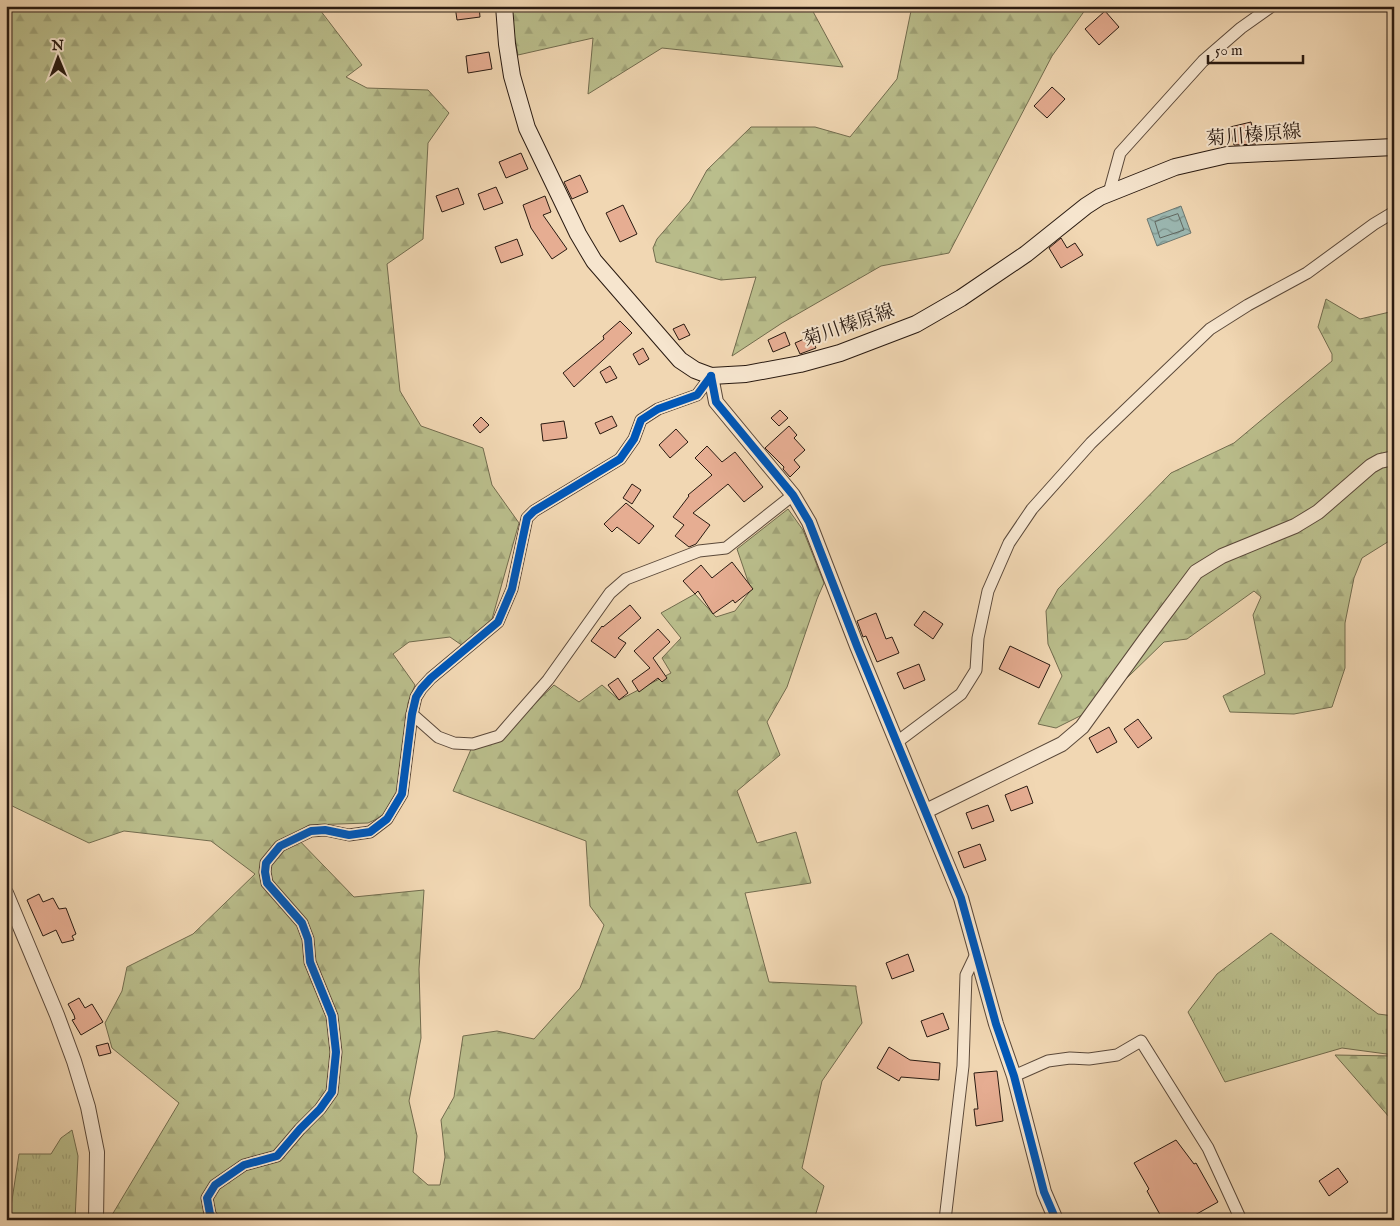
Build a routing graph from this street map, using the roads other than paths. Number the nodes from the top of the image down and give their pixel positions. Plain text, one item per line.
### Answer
1 (504, 6) edge
2 (1272, 6) edge
3 (1394, 147) edge
4 (1109, 194) junction
5 (1394, 212) edge
6 (711, 376) junction
7 (1394, 458) edge
8 (793, 495) junction
9 (412, 714) junction
10 (897, 742) junction
11 (926, 811) junction
12 (6, 893) edge
13 (977, 952) junction
14 (1014, 1076) junction
15 (96, 1220) edge
16 (214, 1220) edge
17 (945, 1220) edge
18 (1056, 1220) edge
19 (1241, 1220) edge

1 - 6 main road, 菊川榛原線
2 - 4 street
3 - 4 main road, 菊川榛原線
4 - 6 main road, 菊川榛原線
5 - 10 street
6 - 8 street
6 - 9 street
7 - 11 street
8 - 9 street
8 - 10 street
9 - 16 street
10 - 11 street
11 - 13 street
12 - 15 street
13 - 14 street
13 - 17 street
14 - 18 street
14 - 19 street

